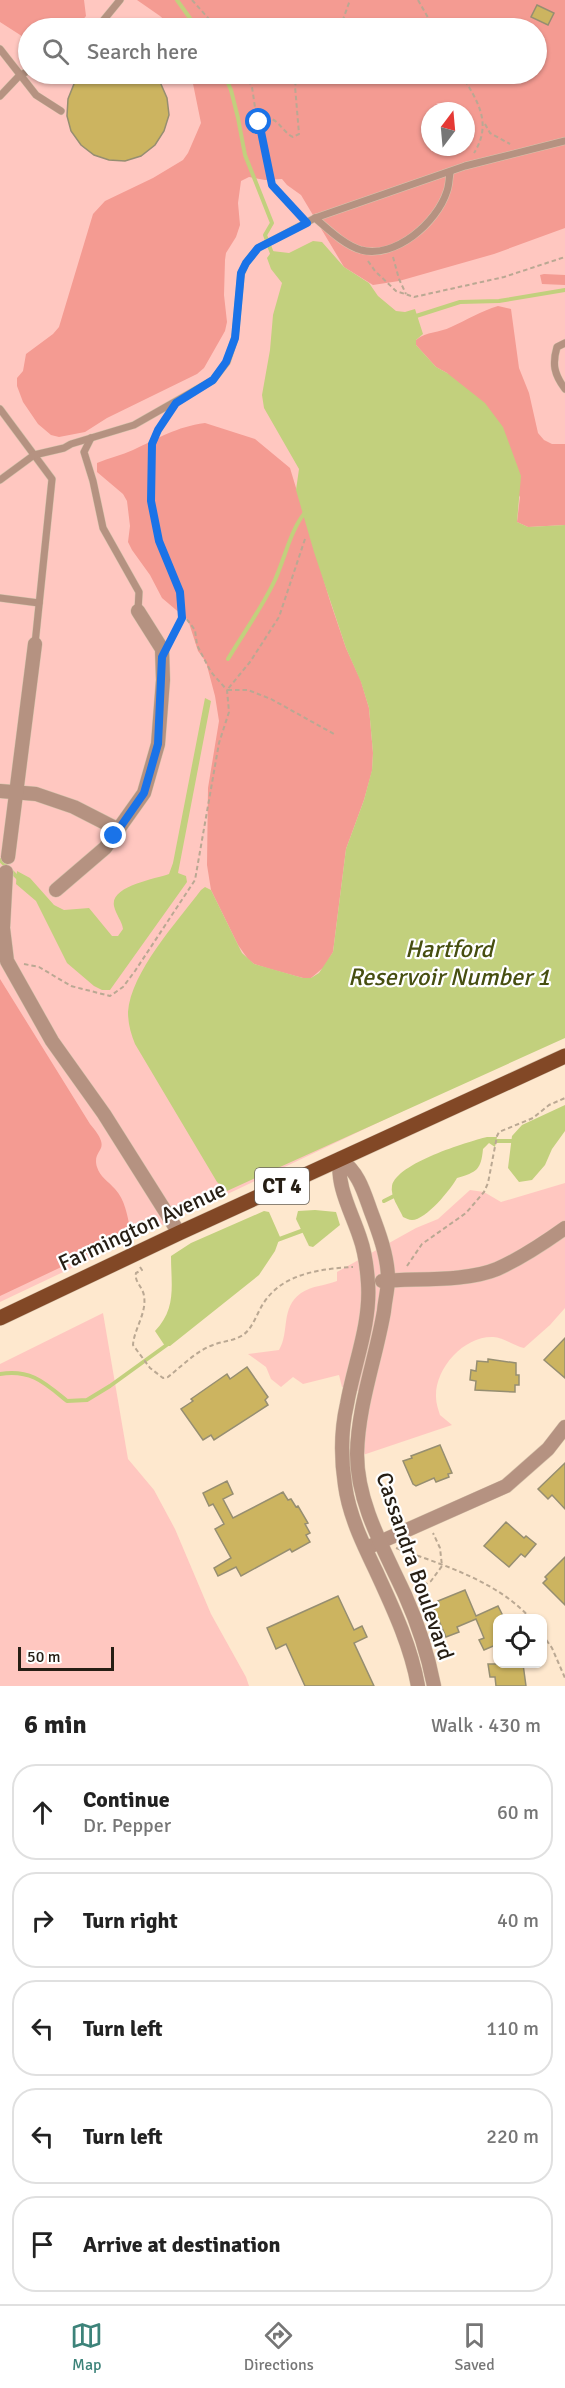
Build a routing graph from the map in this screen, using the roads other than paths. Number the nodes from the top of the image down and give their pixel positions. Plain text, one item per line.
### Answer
1 (120, 0) edge
2 (105, 18) edge
3 (0, 49) edge
4 (18, 75) edge
5 (18, 77) edge
6 (26, 84) edge
7 (0, 96) edge
8 (61, 111) dead end
9 (565, 141) edge
10 (450, 173) junction
11 (315, 218) junction
12 (565, 343) edge
13 (565, 388) edge
14 (0, 409) edge
15 (91, 438) junction
16 (34, 455) junction
17 (0, 480) edge
18 (0, 598) edge
19 (39, 603) junction
20 (138, 610) joint
21 (35, 644) joint
22 (0, 791) edge
23 (15, 793) junction
24 (119, 830) junction
25 (8, 857) joint
26 (6, 872) joint
27 (56, 890) dead end
28 (565, 1056) edge
29 (340, 1160) junction
30 (565, 1228) edge
31 (179, 1233) junction
32 (388, 1281) junction
33 (368, 1283) junction
34 (0, 1318) edge
35 (565, 1426) edge
36 (380, 1542) junction
37 (366, 1550) junction
38 (418, 1686) edge
39 (434, 1686) edge

1 - 2 lane
3 - 4 lane
5 - 7 lane
6 - 8 lane
9 - 10 lane
10 - 11 lane
10 - 11 lane
11 - 15 lane
12 - 13 lane
14 - 16 lane
15 - 16 lane
15 - 20 lane
16 - 17 lane
16 - 19 lane
18 - 19 lane
19 - 21 lane
20 - 24 street
21 - 23 street
22 - 23 street
23 - 24 street
23 - 25 street
24 - 27 street
25 - 26 lane
26 - 31 street
28 - 29 main road, Farmington Avenue / CT 4
29 - 31 main road, Farmington Avenue / CT 4
29 - 32 street, Cassandra Boulevard
29 - 33 street, Cassandra Boulevard
30 - 32 street
31 - 34 main road, Farmington Avenue / CT 4
32 - 33 street
32 - 36 street, Cassandra Boulevard
33 - 37 street, Cassandra Boulevard
35 - 36 street
36 - 37 street
36 - 39 street, Cassandra Boulevard
37 - 38 street, Cassandra Boulevard

